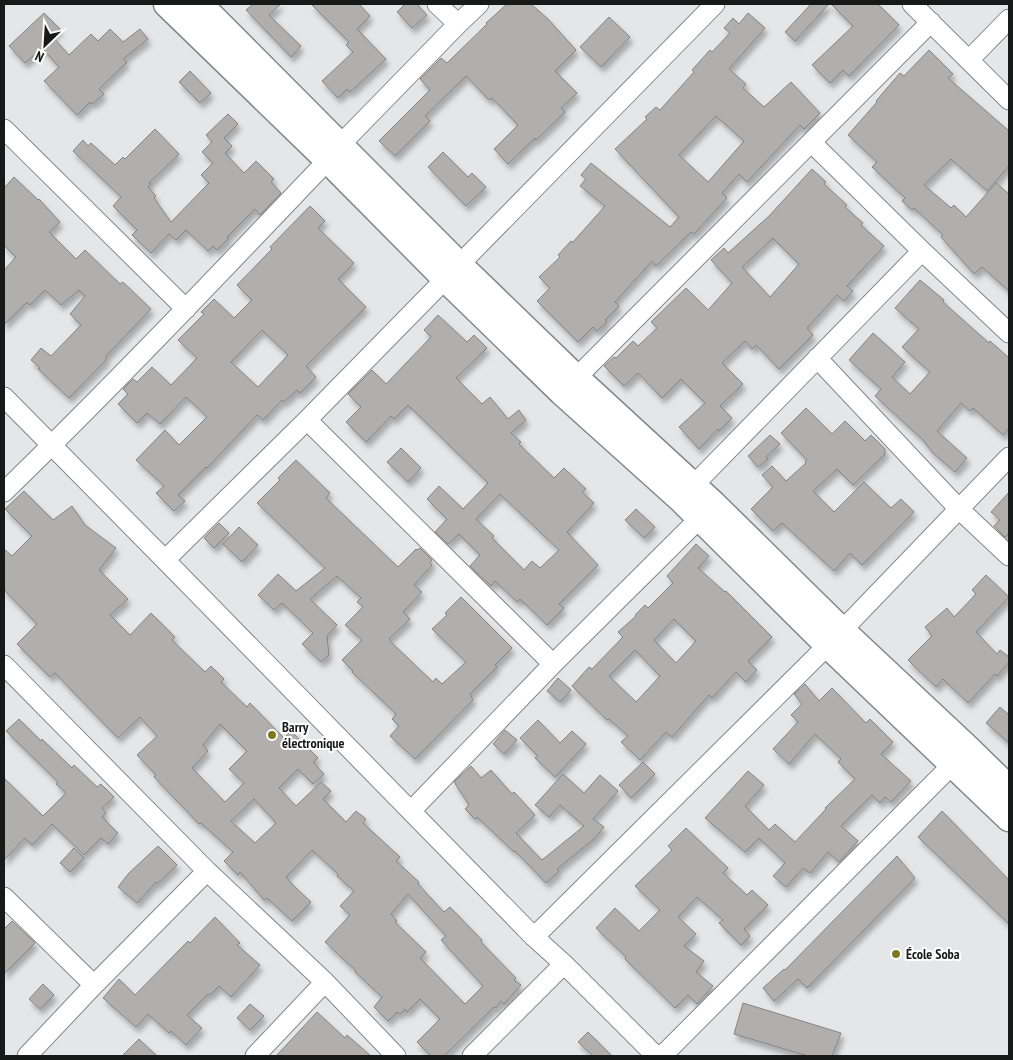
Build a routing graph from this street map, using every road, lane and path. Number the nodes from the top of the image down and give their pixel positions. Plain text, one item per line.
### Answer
1 (167, 4) edge
2 (199, 4) edge
3 (437, 4) edge
4 (479, 4) edge
5 (715, 4) edge
6 (912, 4) edge
7 (1009, 19) edge
8 (931, 22) junction
9 (458, 24) junction
10 (969, 60) junction
11 (1009, 100) edge
12 (4, 129) edge
13 (812, 143) junction
14 (333, 153) junction
15 (922, 251) junction
16 (452, 272) junction
17 (186, 309) junction
18 (1009, 333) edge
19 (818, 358) junction
20 (576, 378) junction
21 (4, 397) edge
22 (307, 420) junction
23 (52, 445) junction
24 (1009, 457) edge
25 (4, 492) edge
26 (687, 492) junction
27 (959, 509) junction
28 (707, 511) junction
29 (1009, 556) edge
30 (165, 560) junction
31 (834, 638) junction
32 (4, 664) edge
33 (553, 664) junction
34 (952, 765) junction
35 (1008, 808) edge
36 (411, 811) junction
37 (207, 871) junction
38 (4, 897) edge
39 (534, 937) junction
40 (564, 964) junction
41 (325, 982) junction
42 (94, 985) junction
43 (27, 1056) edge
44 (254, 1056) edge
45 (396, 1056) edge
46 (472, 1056) edge
47 (656, 1056) edge
48 (662, 1056) edge

1 - 14 street
2 - 14 street
3 - 9 street
4 - 9 street
5 - 16 street
6 - 8 street
7 - 10 street
8 - 10 street
8 - 13 street
9 - 14 street
10 - 11 street
12 - 17 street
13 - 15 street
13 - 20 street
14 - 16 street
14 - 17 street
15 - 18 street
15 - 19 street
16 - 20 street
16 - 22 street
16 - 26 street
17 - 23 street
19 - 26 street
19 - 27 street
20 - 26 street
21 - 23 street
22 - 30 street
22 - 33 street
23 - 25 street
23 - 30 street
24 - 27 street
26 - 28 street
27 - 29 street
27 - 31 street
28 - 31 street
28 - 33 street
30 - 36 street
31 - 34 street
31 - 35 street
31 - 39 street
32 - 37 street
33 - 36 street
34 - 35 street
34 - 48 street
36 - 39 street
37 - 41 street
37 - 42 street
38 - 42 street
39 - 40 street
40 - 46 street
40 - 47 street
41 - 44 street
41 - 45 street
42 - 43 street

